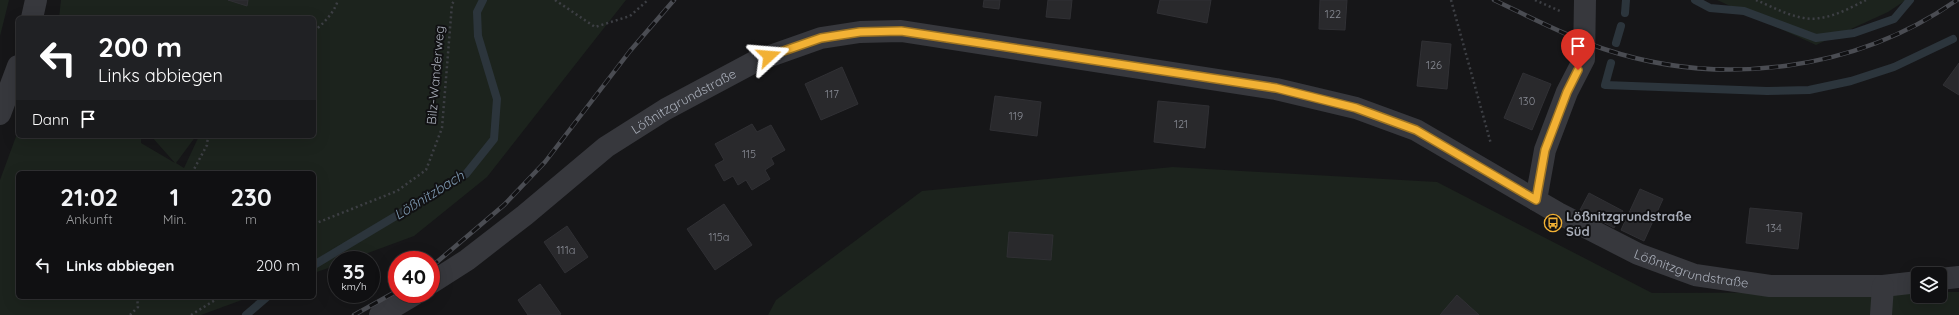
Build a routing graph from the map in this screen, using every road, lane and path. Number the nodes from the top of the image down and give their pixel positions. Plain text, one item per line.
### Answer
1 (36, 0) edge
2 (338, 0) edge
3 (455, 0) edge
4 (555, 0) edge
5 (648, 0) edge
6 (1450, 0) edge
7 (1585, 0) edge
8 (1756, 0) edge
9 (1866, 0) edge
10 (32, 16) edge
11 (316, 29) edge
12 (16, 71) edge
13 (0, 114) edge
14 (208, 138) edge
15 (1492, 148) dead end
16 (193, 171) edge
17 (1536, 200) junction
18 (316, 223) edge
19 (440, 277) edge
20 (1959, 277) edge
21 (1947, 278) edge
22 (1911, 283) edge
23 (1883, 286) junction
24 (137, 299) edge
25 (217, 299) edge
26 (400, 303) edge
27 (130, 315) edge
28 (191, 315) edge
29 (380, 315) edge
30 (1880, 315) edge

1 - 10 street
2 - 11 path
3 - 18 path, Bilz-Wanderweg
4 - 5 path
6 - 15 path
7 - 17 street
8 - 9 path
12 - 13 street
14 - 16 path
17 - 19 street, Lößnitzgrundstraße
17 - 23 street, Lößnitzgrundstraße
20 - 21 street
22 - 23 street, Lößnitzgrundstraße
23 - 30 street
24 - 27 path
25 - 28 path
26 - 29 street

